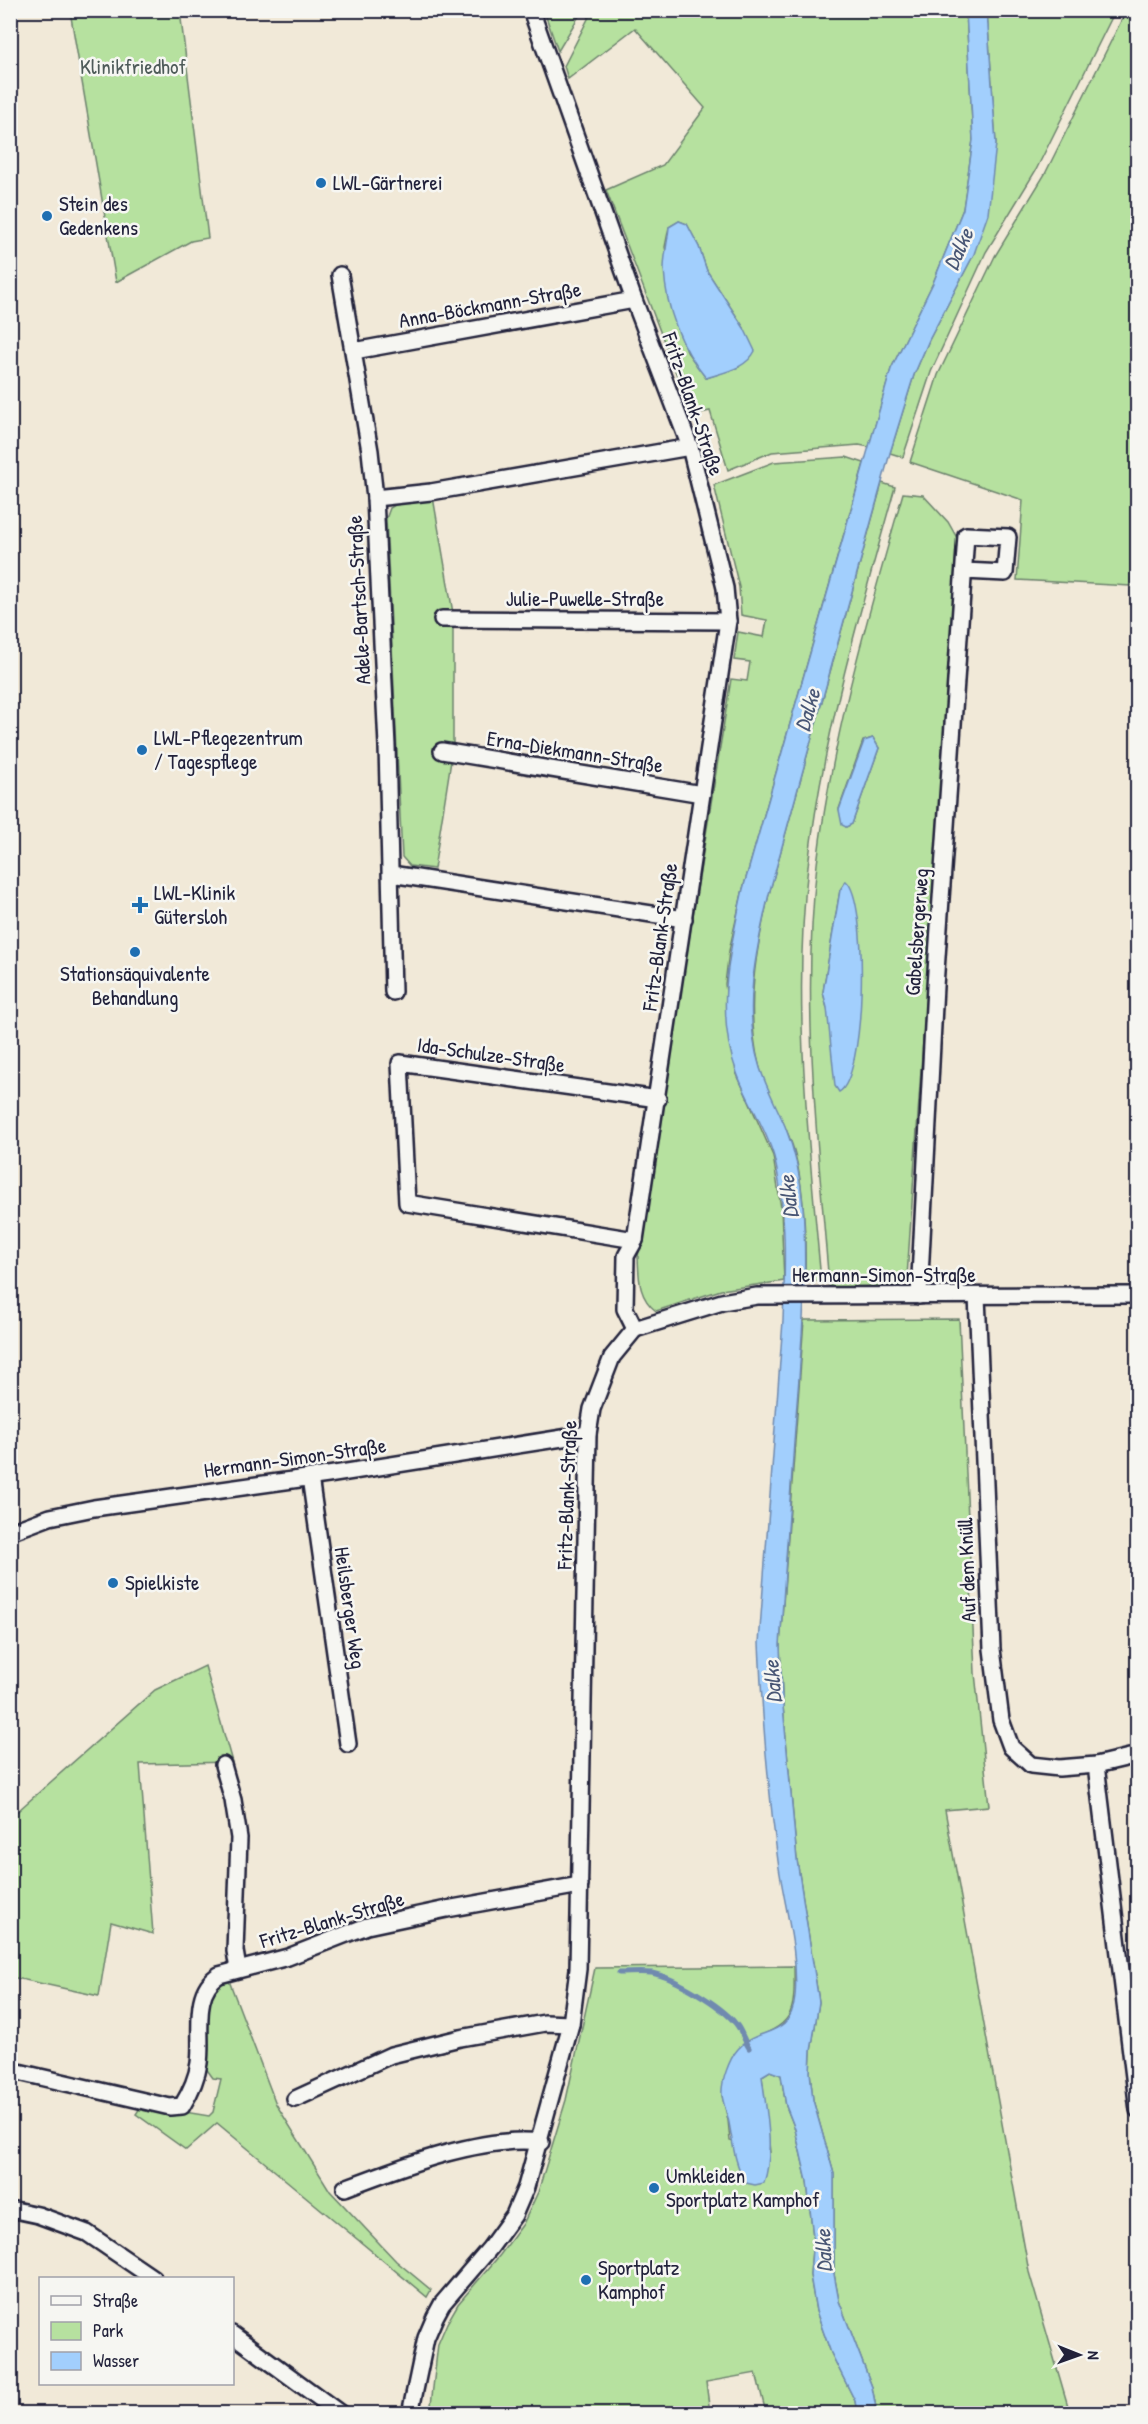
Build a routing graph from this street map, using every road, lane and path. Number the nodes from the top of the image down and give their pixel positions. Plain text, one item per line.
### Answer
1 (531, 10) edge
2 (340, 275) dead end
3 (634, 300) junction
4 (354, 351) junction
5 (690, 447) junction
6 (375, 498) junction
7 (964, 571) dead end
8 (442, 619) dead end
9 (728, 621) junction
10 (442, 751) dead end
11 (702, 794) junction
12 (391, 874) junction
13 (684, 919) junction
14 (393, 992) dead end
15 (658, 1099) junction
16 (635, 1240) junction
17 (1137, 1295) edge
18 (919, 1296) junction
19 (977, 1296) junction
20 (634, 1329) junction
21 (588, 1434) junction
22 (310, 1477) junction
23 (10, 1533) edge
24 (348, 1744) dead end
25 (1137, 1755) edge
26 (223, 1765) dead end
27 (1096, 1765) junction
28 (580, 1885) junction
29 (238, 1969) junction
30 (571, 2024) junction
31 (10, 2070) edge
32 (295, 2099) dead end
33 (1137, 2110) edge
34 (540, 2142) junction
35 (345, 2188) dead end
36 (10, 2209) edge
37 (152, 2277) edge
38 (234, 2335) edge
39 (341, 2414) edge
40 (410, 2414) edge

1 - 3 street, Fritz-Blank-Straße
2 - 4 street
3 - 4 street, Anna-Böckmann-Straße
3 - 5 street, Fritz-Blank-Straße
4 - 6 street
5 - 6 street, Adele-Bartsch-Straße
5 - 9 street, Fritz-Blank-Straße
6 - 12 street, Adele-Bartsch-Straße
7 - 18 street, Gabelsbergerweg
8 - 9 street, Julie-Puwelle-Straße
9 - 11 street, Fritz-Blank-Straße
10 - 11 street, Erna-Diekmann-Straße
11 - 13 street, Fritz-Blank-Straße
12 - 13 street
12 - 14 street, Adele-Bartsch-Straße
13 - 15 street, Fritz-Blank-Straße
15 - 16 street, Fritz-Blank-Straße
15 - 16 street, Ida-Schulze-Straße
16 - 20 street, Fritz-Blank-Straße
17 - 19 street, Hermann-Simon-Straße
18 - 19 street, Hermann-Simon-Straße
18 - 20 street, Hermann-Simon-Straße
19 - 27 street, Auf dem Knüll
20 - 21 street, Fritz-Blank-Straße
21 - 22 street, Hermann-Simon-Straße
21 - 28 street, Fritz-Blank-Straße
22 - 23 street, Hermann-Simon-Straße
22 - 24 street, Heilsberger Weg
25 - 27 street, Auf dem Knüll
26 - 29 street, Fritz-Blank-Straße
27 - 33 street
28 - 29 street, Fritz-Blank-Straße
28 - 30 street, Fritz-Blank-Straße
29 - 31 street, Fritz-Blank-Straße
30 - 32 street
30 - 34 street, Fritz-Blank-Straße
34 - 35 street
34 - 40 street, Fritz-Blank-Straße
36 - 37 street
38 - 39 street

